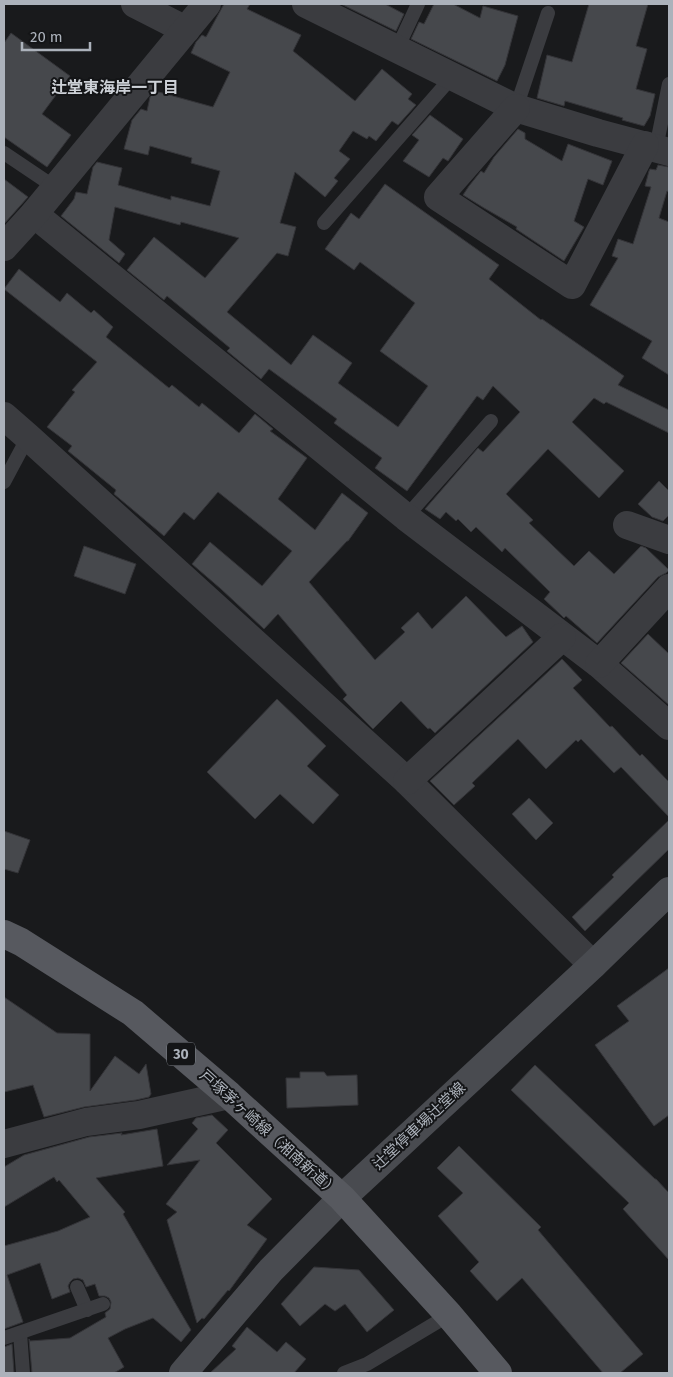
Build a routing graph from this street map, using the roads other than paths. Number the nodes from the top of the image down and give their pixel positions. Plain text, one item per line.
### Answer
1 (135, 4) edge
2 (207, 4) edge
3 (306, 4) edge
4 (418, 4) edge
5 (548, 13) dead end
6 (186, 30) junction
7 (397, 49) junction
8 (452, 77) junction
9 (669, 84) edge
10 (516, 108) junction
11 (657, 149) edge
12 (4, 153) edge
13 (56, 188) junction
14 (34, 214) junction
15 (324, 223) dead end
16 (4, 247) edge
17 (4, 416) edge
18 (491, 421) dead end
19 (28, 437) junction
20 (4, 482) edge
21 (406, 517) junction
22 (627, 525) dead end
23 (669, 540) edge
24 (669, 588) edge
25 (562, 637) junction
26 (599, 664) junction
27 (669, 726) edge
28 (407, 781) junction
29 (668, 895) edge
30 (4, 934) edge
31 (593, 964) junction
32 (229, 1095) junction
33 (4, 1144) edge
34 (342, 1198) junction
35 (77, 1287) dead end
36 (102, 1304) dead end
37 (87, 1310) junction
38 (449, 1315) junction
39 (20, 1333) junction
40 (4, 1338) edge
41 (24, 1373) edge
42 (183, 1373) edge
43 (344, 1373) edge
44 (498, 1373) edge

1 - 6 street
2 - 6 street
3 - 7 street
4 - 7 lane
5 - 10 lane
6 - 13 street
7 - 8 street
8 - 10 street
8 - 15 lane
9 - 11 lane
10 - 11 street
10 - 11 street
12 - 13 lane
13 - 14 street
14 - 16 street
14 - 21 street
17 - 19 street
18 - 21 lane
19 - 20 lane
19 - 28 street
21 - 25 street
22 - 23 street
24 - 26 street
25 - 26 street
25 - 28 street
26 - 27 street
28 - 31 street
29 - 31 main road, 辻堂停車場辻堂線
30 - 32 main road, 戸塚茅ヶ崎線（湘南新道） / 30
31 - 34 main road, 辻堂停車場辻堂線
32 - 33 street
32 - 34 main road, 戸塚茅ヶ崎線（湘南新道） / 30
34 - 38 main road, 戸塚茅ヶ崎線（湘南新道） / 30
34 - 42 main road, 辻堂停車場辻堂線
35 - 37 lane
36 - 37 lane
37 - 39 lane
38 - 43 lane
38 - 44 main road, 戸塚茅ヶ崎線（湘南新道） / 30
39 - 40 lane
39 - 41 lane

